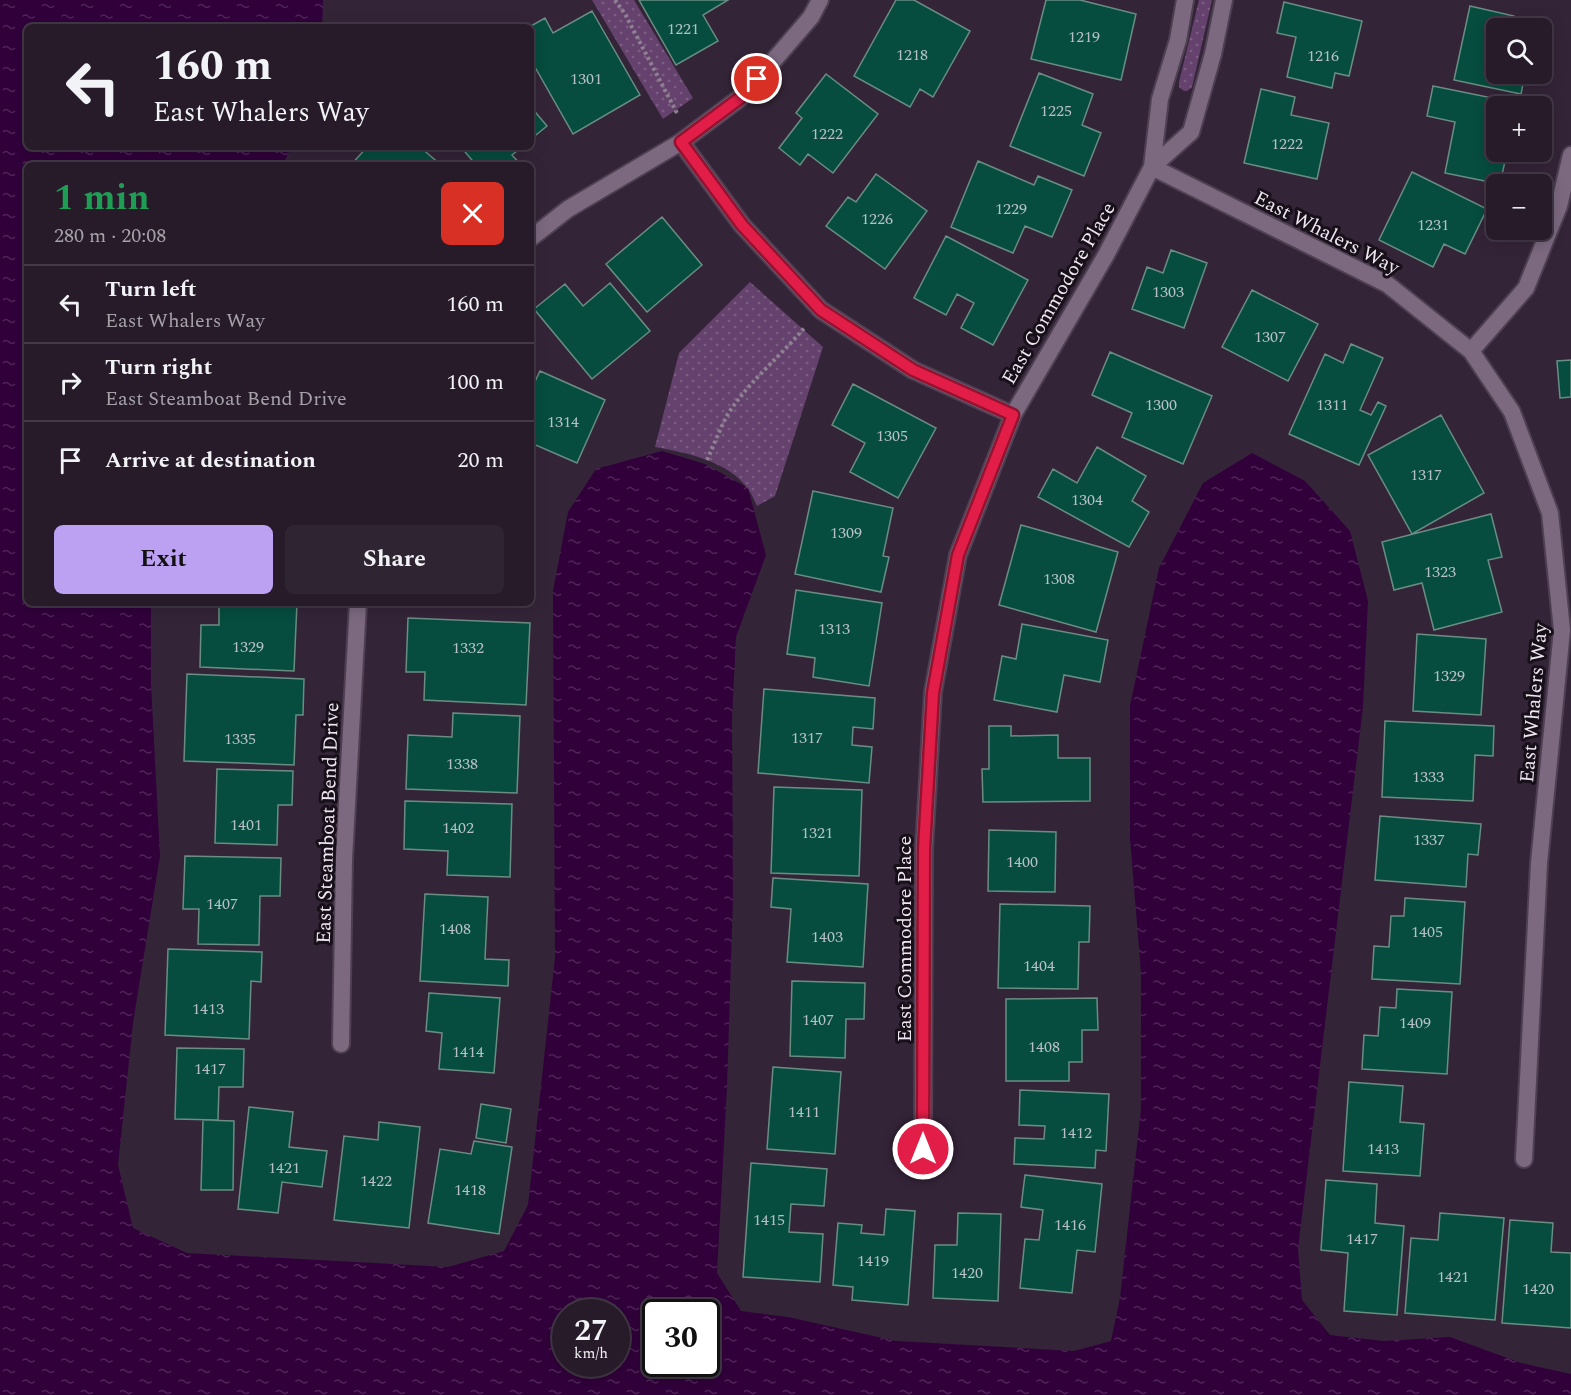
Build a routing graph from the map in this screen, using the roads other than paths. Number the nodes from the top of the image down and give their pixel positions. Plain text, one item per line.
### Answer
1 (820, 0) edge
2 (1185, 0) edge
3 (1224, 0) edge
4 (685, 139) junction
5 (1571, 155) edge
6 (1152, 167) junction
7 (534, 236) edge
8 (1471, 351) junction
9 (1013, 415) junction
10 (358, 606) edge
11 (341, 1044) dead end
12 (923, 1149) dead end
13 (1524, 1159) dead end

1 - 4 street
2 - 6 street, East Commodore Place
3 - 6 street, East Commodore Place
4 - 7 street
4 - 9 street
5 - 8 street
6 - 8 street, East Whalers Way
6 - 9 street, East Commodore Place
8 - 13 street, East Whalers Way
9 - 12 street, East Commodore Place
10 - 11 street, East Steamboat Bend Drive

